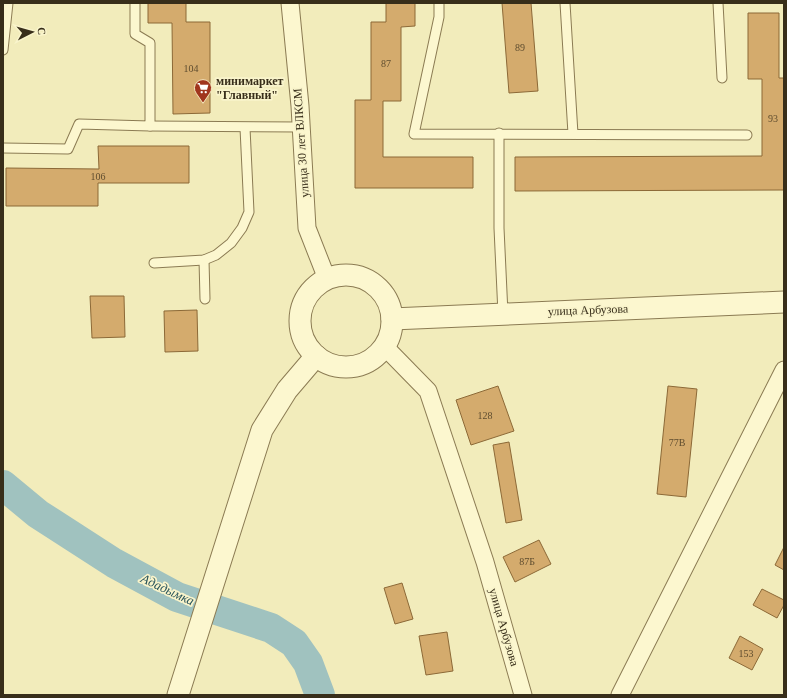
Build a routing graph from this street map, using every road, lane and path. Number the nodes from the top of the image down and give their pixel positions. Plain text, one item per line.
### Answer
1 (8, 3) edge
2 (135, 3) edge
3 (290, 3) edge
4 (439, 3) edge
5 (565, 3) edge
6 (718, 3) edge
7 (3, 50) edge
8 (722, 78) dead end
9 (150, 126) junction
10 (300, 127) junction
11 (245, 128) junction
12 (499, 133) junction
13 (573, 134) junction
14 (747, 135) dead end
15 (3, 148) edge
16 (204, 260) junction
17 (154, 262) dead end
18 (327, 279) junction
19 (205, 299) dead end
20 (784, 302) edge
21 (503, 314) junction
22 (392, 318) junction
23 (384, 346) junction
24 (316, 356) junction
25 (784, 370) edge
26 (178, 695) edge
27 (523, 695) edge
28 (620, 695) edge

1 - 7 lane
2 - 9 lane
3 - 10 street, улица 30 лет ВЛКСМ
4 - 12 lane
5 - 13 lane
6 - 8 lane
9 - 11 lane
9 - 15 lane
10 - 11 lane
10 - 18 street, улица 30 лет ВЛКСМ
11 - 16 lane
12 - 13 lane
12 - 21 lane
13 - 14 lane
16 - 17 lane
16 - 19 lane
18 - 22 street
18 - 24 street
20 - 21 street, улица Арбузова
21 - 22 street, улица Арбузова
22 - 23 street
23 - 24 street
23 - 27 street, улица Арбузова
24 - 26 street
25 - 28 street

